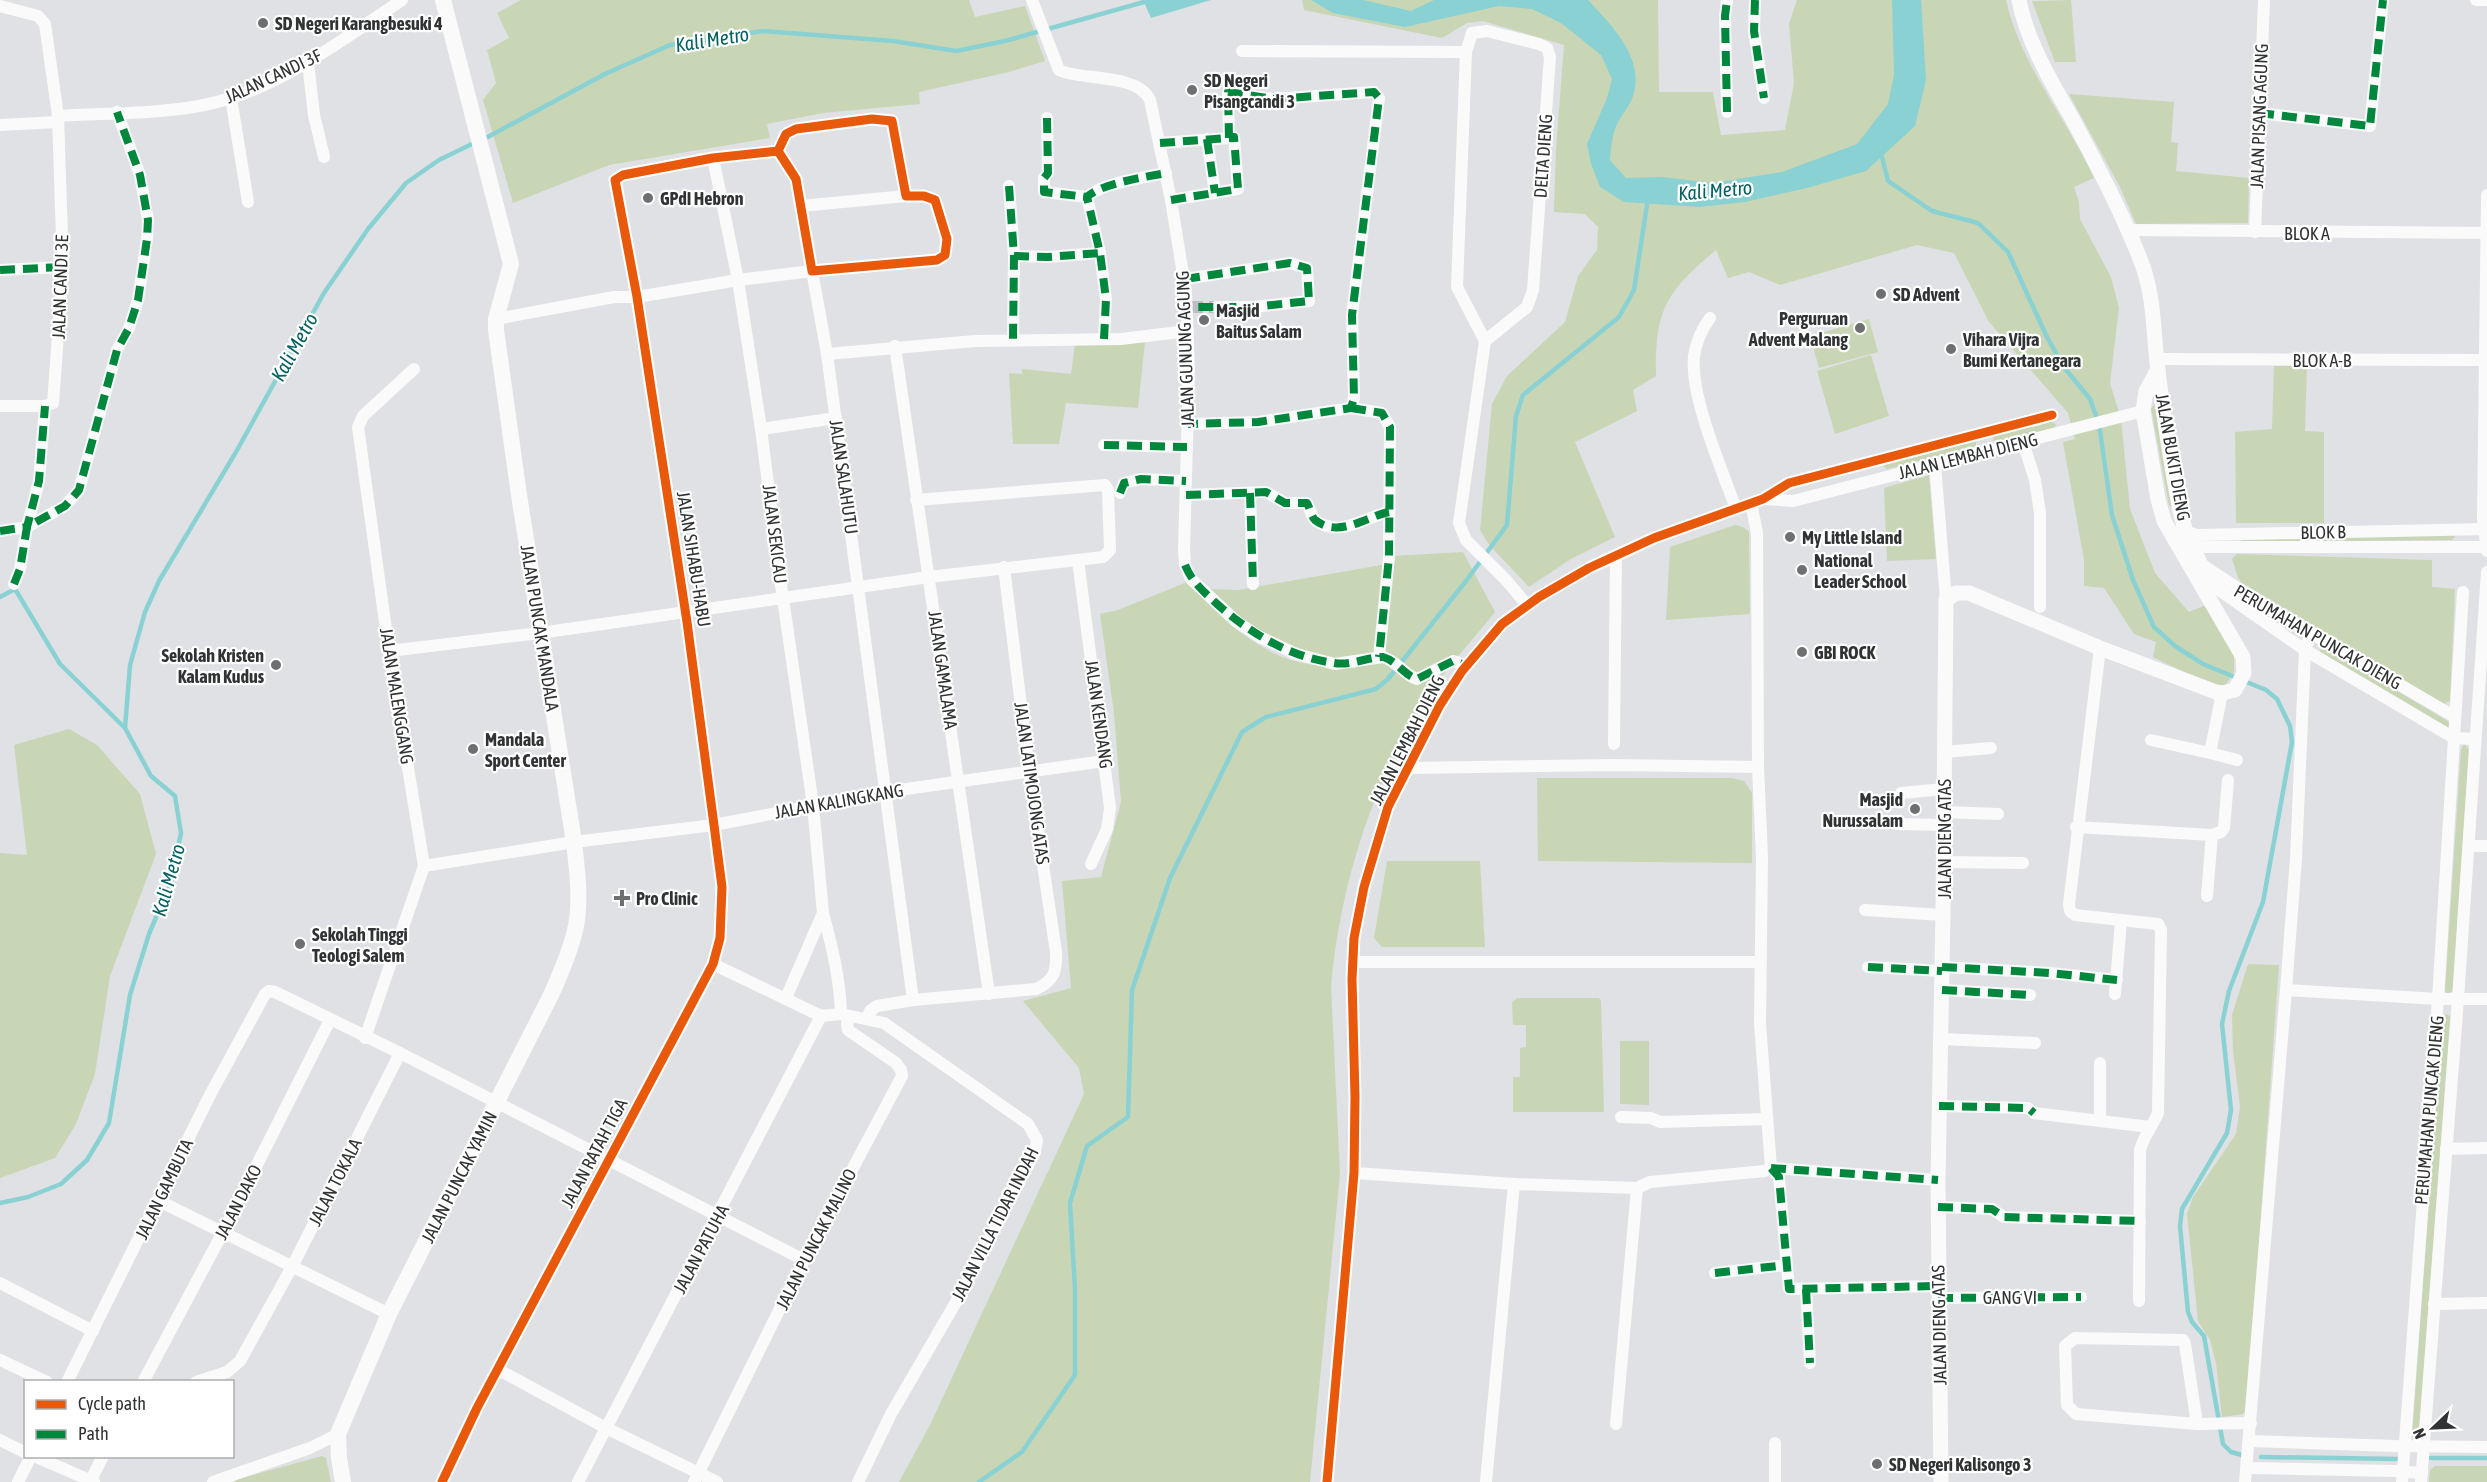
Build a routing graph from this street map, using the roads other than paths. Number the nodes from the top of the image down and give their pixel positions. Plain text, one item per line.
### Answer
1 (402, 0) edge
2 (443, 0) edge
3 (1727, 0) edge
4 (1755, 0) edge
5 (2019, 0) edge
6 (2264, 0) edge
7 (2383, 0) edge
8 (2476, 0) edge
9 (2487, 0) edge
10 (1032, 1) edge
11 (0, 6) edge
12 (1242, 51) dead end
13 (1466, 52) junction
14 (308, 63) junction
15 (231, 98) junction
16 (1764, 98) dead end
17 (117, 112) junction
18 (1727, 112) dead end
19 (2259, 113) junction
20 (1047, 118) dead end
21 (58, 119) junction
22 (0, 125) edge
23 (1229, 138) junction
24 (1207, 139) junction
25 (1160, 143) junction
26 (778, 151) junction
27 (324, 157) dead end
28 (713, 158) junction
29 (1166, 173) junction
30 (1009, 186) dead end
31 (1215, 193) junction
32 (1088, 195) junction
33 (2487, 195) edge
34 (906, 196) junction
35 (1171, 200) junction
36 (248, 202) dead end
37 (801, 206) junction
38 (2128, 230) junction
39 (2255, 232) junction
40 (2486, 233) edge
41 (1100, 253) junction
42 (1014, 256) junction
43 (63, 267) junction
44 (0, 270) edge
45 (812, 271) junction
46 (1185, 279) junction
47 (738, 280) junction
48 (637, 297) junction
49 (1216, 307) tunnel mouth
50 (1710, 318) dead end
51 (496, 319) junction
52 (1188, 331) junction
53 (1104, 339) junction
54 (1013, 340) junction
55 (1485, 341) junction
56 (895, 346) junction
57 (828, 354) junction
58 (2487, 360) edge
59 (2157, 364) junction
60 (414, 369) dead end
61 (2162, 398) junction
62 (0, 406) edge
63 (45, 406) junction
64 (1351, 408) junction
65 (2143, 411) junction
66 (2052, 415) dead end
67 (836, 418) junction
68 (1188, 424) junction
69 (761, 429) junction
70 (1983, 434) junction
71 (2023, 442) junction
72 (1104, 446) dead end
73 (1187, 447) junction
74 (1987, 451) junction
75 (1872, 462) junction
76 (1935, 464) junction
77 (1875, 478) junction
78 (1186, 481) junction
79 (1789, 483) junction
80 (1120, 493) dead end
81 (1250, 493) junction
82 (1186, 495) junction
83 (916, 500) junction
84 (1757, 501) junction
85 (1793, 501) junction
86 (1736, 509) junction
87 (1389, 512) junction
88 (27, 527) junction
89 (2486, 529) edge
90 (0, 531) edge
91 (2184, 543) junction
92 (2487, 548) edge
93 (1616, 555) junction
94 (1078, 560) junction
95 (1005, 567) junction
96 (2487, 572) edge
97 (2201, 573) junction
98 (930, 577) junction
99 (14, 584) dead end
100 (1253, 584) dead end
101 (859, 588) junction
102 (2463, 592) dead end
103 (783, 597) junction
104 (1946, 600) junction
105 (1527, 605) junction
106 (2040, 607) dead end
107 (685, 611) junction
108 (540, 633) junction
109 (2311, 633) junction
110 (2100, 648) junction
111 (2305, 650) junction
112 (389, 651) junction
113 (1384, 658) junction
114 (1466, 665) junction
115 (2229, 691) junction
116 (2482, 716) edge
117 (2455, 717) junction
118 (2454, 738) junction
119 (2475, 739) junction
120 (2151, 740) dead end
121 (1614, 744) dead end
122 (1991, 748) dead end
123 (1944, 752) junction
124 (2210, 753) junction
125 (2237, 760) dead end
126 (1104, 761) junction
127 (1758, 767) junction
128 (1407, 768) junction
129 (1029, 771) junction
130 (959, 780) junction
131 (2228, 780) dead end
132 (1944, 789) junction
133 (885, 792) junction
134 (1901, 793) dead end
135 (813, 805) junction
136 (1998, 814) dead end
137 (1944, 818) junction
138 (1897, 824) dead end
139 (714, 825) junction
140 (2076, 827) junction
141 (2212, 835) junction
142 (574, 842) junction
143 (2469, 846) junction
144 (2487, 846) edge
145 (1944, 862) junction
146 (2023, 863) dead end
147 (1091, 864) dead end
148 (424, 866) junction
149 (2207, 896) dead end
150 (1865, 910) dead end
151 (823, 913) junction
152 (1943, 915) junction
153 (2121, 921) junction
154 (1353, 962) junction
155 (1760, 962) junction
156 (713, 964) junction
157 (1868, 968) dead end
158 (1942, 969) junction
159 (2116, 980) junction
160 (1942, 990) junction
161 (2286, 990) junction
162 (988, 994) junction
163 (2115, 994) dead end
164 (2030, 995) dead end
165 (786, 998) junction
166 (2438, 999) junction
167 (2458, 999) junction
168 (2487, 999) edge
169 (913, 1000) junction
170 (846, 1015) junction
171 (821, 1016) junction
172 (867, 1018) junction
173 (330, 1020) junction
174 (365, 1038) junction
175 (1941, 1039) junction
176 (2035, 1043) dead end
177 (400, 1053) junction
178 (2100, 1063) dead end
179 (497, 1103) junction
180 (1939, 1106) junction
181 (1621, 1117) dead end
182 (1767, 1119) junction
183 (2100, 1121) junction
184 (2150, 1127) junction
185 (2487, 1148) edge
186 (2446, 1149) junction
187 (609, 1159) junction
188 (1771, 1168) junction
189 (1354, 1173) junction
190 (1938, 1180) junction
191 (1514, 1184) junction
192 (1637, 1188) junction
193 (159, 1201) junction
194 (1938, 1207) junction
195 (718, 1216) junction
196 (2140, 1221) junction
197 (223, 1232) junction
198 (804, 1260) junction
199 (1786, 1264) junction
200 (293, 1265) junction
201 (1715, 1273) dead end
202 (0, 1283) edge
203 (1806, 1289) junction
204 (1938, 1292) junction
205 (2081, 1297) dead end
206 (2139, 1301) dead end
207 (2487, 1303) edge
208 (2434, 1304) junction
209 (389, 1314) junction
210 (93, 1331) junction
211 (0, 1360) edge
212 (1810, 1363) dead end
213 (499, 1370) junction
214 (43, 1380) edge
215 (68, 1380) edge
216 (144, 1380) edge
217 (202, 1380) edge
218 (2251, 1423) junction
219 (1616, 1424) dead end
220 (2201, 1424) junction
221 (606, 1428) junction
222 (338, 1434) junction
223 (0, 1440) edge
224 (2250, 1441) junction
225 (1775, 1443) dead end
226 (2404, 1446) junction
227 (2425, 1446) junction
228 (2487, 1447) edge
229 (24, 1452) edge
230 (31, 1458) edge
231 (37, 1458) edge
232 (102, 1458) edge
233 (2247, 1468) junction
234 (696, 1477) edge
235 (2402, 1477) edge
236 (2421, 1478) edge
237 (91, 1481) edge
238 (18, 1482) edge
239 (213, 1482) edge
240 (343, 1482) edge
241 (442, 1482) edge
242 (578, 1482) edge
243 (717, 1482) edge
244 (858, 1482) edge
245 (1327, 1482) edge
246 (1486, 1482) edge
247 (1775, 1482) edge
248 (1941, 1482) edge
249 (2245, 1482) edge

1 - 14 street, JALAN CANDI 3F
2 - 51 main road, JALAN PUNCAK MANDALA
3 - 18 street
4 - 16 street
5 - 38 street, JALAN BUKIT DIENG
6 - 19 street, JALAN PISANG AGUNG
7 - 19 street
8 - 9 street
10 - 25 street, JALAN GUNUNG AGUNG
11 - 21 street, JALAN CANDI 3E
12 - 13 street
13 - 55 street
13 - 55 street, DELTA DIENG
14 - 15 street, JALAN CANDI 3F
14 - 27 street
15 - 17 street, JALAN CANDI 3F
15 - 36 street
17 - 21 street, JALAN CANDI 3F
17 - 88 street
19 - 39 street, JALAN PISANG AGUNG
20 - 32 street
21 - 22 street, JALAN CANDI 3F
21 - 43 street, JALAN CANDI 3E
23 - 24 street
23 - 31 street
23 - 64 street
24 - 25 street
24 - 31 street
25 - 29 street, JALAN GUNUNG AGUNG
26 - 28 street
26 - 34 street
26 - 37 street, JALAN SALAHUTU
28 - 47 street, JALAN SEKICAU
28 - 48 street, JALAN SIHABU-HABU
29 - 32 street
29 - 35 street, JALAN GUNUNG AGUNG
30 - 42 street
31 - 35 street
32 - 41 street
33 - 40 street
34 - 37 street
34 - 45 street
35 - 46 street, JALAN GUNUNG AGUNG
37 - 45 street, JALAN SALAHUTU
38 - 39 street, BLOK A
38 - 59 street, JALAN BUKIT DIENG
39 - 40 street, BLOK A
40 - 58 street
41 - 42 street
41 - 53 street
42 - 54 street
43 - 44 street
43 - 63 street, JALAN CANDI 3E
45 - 47 street
45 - 57 street, JALAN SALAHUTU
46 - 49 street
46 - 52 street, JALAN GUNUNG AGUNG
47 - 48 street
47 - 69 street, JALAN SEKICAU
48 - 51 street
48 - 107 street, JALAN SIHABU-HABU
50 - 86 street
51 - 108 main road, JALAN PUNCAK MANDALA
52 - 53 street
52 - 68 street, JALAN GUNUNG AGUNG
53 - 54 street
54 - 56 street
55 - 105 street
56 - 57 street
56 - 83 street, JALAN GAMALAMA
57 - 67 street, JALAN SALAHUTU
58 - 59 street, BLOK A-B
58 - 89 street
59 - 61 street, JALAN BUKIT DIENG
59 - 65 street, JALAN BUKIT DIENG
60 - 112 street, JALAN MALENGGANG
61 - 65 street
61 - 91 street, JALAN BUKIT DIENG
62 - 63 street
63 - 88 street
64 - 68 street
64 - 87 street
65 - 71 street, JALAN LEMBAH DIENG
65 - 91 street, JALAN BUKIT DIENG
66 - 70 street
67 - 69 street
67 - 101 street, JALAN SALAHUTU
68 - 73 street, JALAN GUNUNG AGUNG
69 - 103 street, JALAN SEKICAU
70 - 74 street
70 - 75 street
71 - 74 street, JALAN LEMBAH DIENG
71 - 106 street
72 - 73 street
73 - 78 street, JALAN GUNUNG AGUNG
74 - 76 street, JALAN LEMBAH DIENG
75 - 77 street
75 - 79 street
76 - 77 street, JALAN LEMBAH DIENG
76 - 104 street
77 - 85 street, JALAN LEMBAH DIENG
78 - 80 street
78 - 82 street, JALAN GUNUNG AGUNG
79 - 84 street
79 - 85 street
81 - 82 street
81 - 87 street
81 - 100 street
82 - 113 street, JALAN GUNUNG AGUNG
83 - 94 street
83 - 98 street, JALAN GAMALAMA
84 - 85 street, JALAN LEMBAH DIENG
84 - 86 street, JALAN LEMBAH DIENG
84 - 127 street
86 - 93 street, JALAN LEMBAH DIENG
87 - 113 street
88 - 90 street
88 - 99 street
89 - 91 street, BLOK B
89 - 92 street
91 - 92 street
91 - 97 street, JALAN BUKIT DIENG
93 - 105 street, JALAN LEMBAH DIENG
93 - 121 street
94 - 95 street
94 - 126 street, JALAN KENDANG
95 - 98 street
95 - 129 street, JALAN LATIMOJONG ATAS
96 - 116 street, PERUMAHAN PUNCAK DIENG
97 - 109 street, PERUMAHAN PUNCAK DIENG
97 - 111 street, PERUMAHAN PUNCAK DIENG
97 - 115 street, JALAN BUKIT DIENG
98 - 101 street
98 - 130 street, JALAN GAMALAMA
101 - 103 street
101 - 133 street, JALAN SALAHUTU
102 - 117 street, PERUMAHAN PUNCAK DIENG
103 - 107 street
103 - 135 street, JALAN SEKICAU
104 - 110 street
104 - 123 street, JALAN DIENG ATAS
105 - 114 street, JALAN LEMBAH DIENG
107 - 108 street
107 - 139 street, JALAN SIHABU-HABU
108 - 112 street
108 - 142 main road, JALAN PUNCAK MANDALA
109 - 111 street
109 - 117 street, PERUMAHAN PUNCAK DIENG
110 - 115 street
110 - 140 street
111 - 118 street, PERUMAHAN PUNCAK DIENG
111 - 161 street
112 - 148 street, JALAN MALENGGANG
113 - 114 street
114 - 128 street, JALAN LEMBAH DIENG
115 - 124 street
116 - 119 street, PERUMAHAN PUNCAK DIENG
117 - 118 street, PERUMAHAN PUNCAK DIENG
118 - 119 street, PERUMAHAN PUNCAK DIENG
118 - 166 street, PERUMAHAN PUNCAK DIENG
119 - 143 street, PERUMAHAN PUNCAK DIENG
120 - 124 street
122 - 123 street
123 - 132 street, JALAN DIENG ATAS
124 - 125 street
126 - 129 street, JALAN KALINGKANG
126 - 147 street, JALAN KENDANG
127 - 128 street
127 - 155 street
128 - 154 street, JALAN LEMBAH DIENG
129 - 130 street, JALAN KALINGKANG
129 - 162 street, JALAN LATIMOJONG ATAS
130 - 133 street, JALAN KALINGKANG
130 - 162 street, JALAN GAMALAMA
131 - 141 street
132 - 134 street
132 - 137 street, JALAN DIENG ATAS
133 - 135 street, JALAN KALINGKANG
133 - 169 street, JALAN SALAHUTU
135 - 139 street, JALAN KALINGKANG
135 - 151 street, JALAN SEKICAU
136 - 137 street
137 - 138 street
137 - 145 street, JALAN DIENG ATAS
139 - 142 street, JALAN KALINGKANG
139 - 156 street, JALAN RATAH TIGA
140 - 141 street
140 - 153 street
141 - 149 street
142 - 148 street, JALAN KALINGKANG
142 - 179 main road, JALAN PUNCAK MANDALA
143 - 144 street
143 - 167 street, PERUMAHAN PUNCAK DIENG
145 - 146 street
145 - 152 street, JALAN DIENG ATAS
148 - 174 street, JALAN MALENGGANG
150 - 152 street
151 - 165 street
151 - 170 street, JALAN SEKICAU
152 - 158 street, JALAN DIENG ATAS
153 - 159 street
153 - 184 street
154 - 155 street
154 - 189 street, JALAN LEMBAH DIENG
155 - 182 street
156 - 165 street
156 - 187 street, JALAN RATAH TIGA
157 - 158 street
158 - 159 street
158 - 160 street, JALAN DIENG ATAS
159 - 163 street
160 - 164 street
160 - 175 street, JALAN DIENG ATAS
161 - 166 street
161 - 218 street
162 - 169 street
165 - 171 street
166 - 167 street
166 - 226 street, PERUMAHAN PUNCAK DIENG
167 - 168 street
167 - 186 street, PERUMAHAN PUNCAK DIENG
169 - 172 street
170 - 171 street, JALAN VILLA TIDAR INDAH
170 - 172 street, JALAN VILLA TIDAR INDAH
170 - 198 street, JALAN PUNCAK MALINO
171 - 195 street, JALAN PATUHA
172 - 244 street, JALAN VILLA TIDAR INDAH
173 - 174 street
173 - 193 street, JALAN GAMBUTA
173 - 197 street, JALAN DAKO
174 - 177 street
175 - 176 street
175 - 180 street, JALAN DIENG ATAS
177 - 179 street
177 - 200 street, JALAN TOKALA
178 - 183 street
179 - 187 street, JALAN PUNCAK YAMIN
179 - 209 main road, JALAN PUNCAK YAMIN
180 - 183 street
180 - 190 street, JALAN DIENG ATAS
181 - 182 street
182 - 188 street
183 - 184 street
184 - 196 street
185 - 186 street
186 - 208 street, PERUMAHAN PUNCAK DIENG
187 - 195 street, JALAN PUNCAK YAMIN
187 - 213 street, JALAN RATAH TIGA
188 - 190 street
188 - 192 street
188 - 199 street
189 - 191 street
189 - 245 street, JALAN LEMBAH DIENG
190 - 194 street, JALAN DIENG ATAS
191 - 192 street
191 - 246 street
192 - 219 street
193 - 197 street
193 - 210 street, JALAN GAMBUTA
194 - 196 street
194 - 204 street, JALAN DIENG ATAS
195 - 198 street, JALAN PUNCAK YAMIN
195 - 221 street, JALAN PATUHA
196 - 206 street
197 - 200 street
197 - 216 street, JALAN DAKO
198 - 234 street, JALAN PUNCAK MALINO
199 - 201 street
199 - 203 street
200 - 209 street
200 - 217 street, JALAN TOKALA
202 - 210 street
203 - 204 street, GANG VI
203 - 212 street
204 - 205 street, GANG VI
204 - 248 street, JALAN DIENG ATAS
207 - 208 street
208 - 227 street, PERUMAHAN PUNCAK DIENG
209 - 222 main road, JALAN PUNCAK YAMIN
210 - 215 street, JALAN GAMBUTA
211 - 214 street
213 - 221 street
213 - 241 street, JALAN RATAH TIGA
218 - 220 street
218 - 224 street
220 - 220 street
221 - 234 street
221 - 242 street, JALAN PATUHA
222 - 239 street
222 - 240 main road
223 - 229 street
224 - 226 street
224 - 233 street
225 - 247 street
226 - 227 street
226 - 235 street, PERUMAHAN PUNCAK DIENG
227 - 228 street
227 - 236 street, PERUMAHAN PUNCAK DIENG
230 - 238 street
231 - 237 street
232 - 237 street
233 - 235 street
233 - 249 street
234 - 243 street
235 - 236 street

